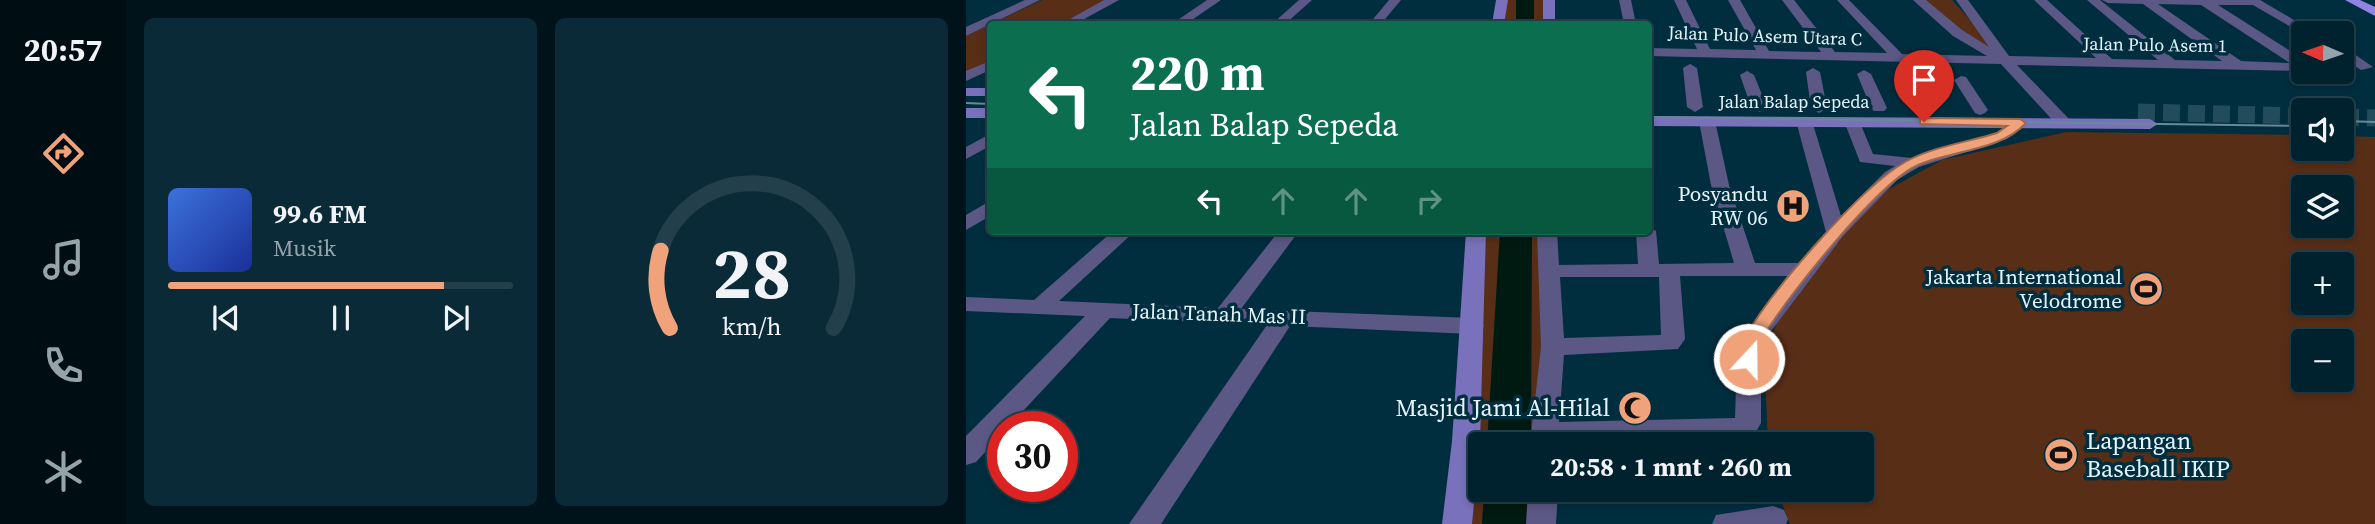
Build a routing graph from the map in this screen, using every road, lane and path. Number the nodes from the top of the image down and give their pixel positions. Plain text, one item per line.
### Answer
1 (1034, 0) edge
2 (1113, 0) edge
3 (1215, 0) edge
4 (1306, 0) edge
5 (1395, 0) edge
6 (1502, 0) edge
7 (1549, 0) edge
8 (1625, 0) edge
9 (1680, 0) edge
10 (1734, 0) edge
11 (1788, 0) edge
12 (1843, 0) edge
13 (1919, 0) edge
14 (1962, 0) edge
15 (2040, 0) edge
16 (2093, 0) edge
17 (2108, 0) edge
18 (2351, 0) edge
19 (2146, 1) edge
20 (2203, 1) edge
21 (2254, 1) edge
22 (2375, 12) edge
23 (989, 21) edge
24 (1072, 21) edge
25 (1183, 21) edge
26 (1282, 21) edge
27 (1378, 21) edge
28 (1498, 21) edge
29 (1549, 21) edge
30 (1629, 21) edge
31 (987, 22) edge
32 (2291, 22) edge
33 (966, 32) edge
34 (1652, 52) edge
35 (1705, 53) junction
36 (1765, 55) junction
37 (1832, 57) junction
38 (1899, 58) junction
39 (2291, 58) edge
40 (2005, 59) junction
41 (2354, 60) edge
42 (2110, 64) junction
43 (2172, 64) junction
44 (2237, 65) junction
45 (2291, 66) edge
46 (987, 67) edge
47 (2354, 67) edge
48 (1690, 68) dead end
49 (1813, 72) dead end
50 (1864, 74) dead end
51 (1747, 75) dead end
52 (966, 78) edge
53 (1961, 80) dead end
54 (966, 92) edge
55 (987, 92) edge
56 (966, 100) edge
57 (987, 100) edge
58 (1759, 107) junction
59 (1652, 108) edge
60 (1819, 108) junction
61 (1879, 108) junction
62 (1980, 110) junction
63 (2138, 112) tunnel mouth
64 (966, 113) edge
65 (987, 113) edge
66 (1699, 116) junction
67 (2059, 117) junction
68 (1652, 121) edge
69 (1804, 121) junction
70 (1852, 121) junction
71 (2020, 123) junction
72 (2150, 124) tunnel mouth
73 (987, 141) edge
74 (966, 154) edge
75 (1913, 163) junction
76 (987, 209) edge
77 (966, 225) edge
78 (1836, 232) junction
79 (1120, 235) edge
80 (1286, 235) edge
81 (1476, 235) edge
82 (1547, 235) edge
83 (1647, 235) edge
84 (1659, 269) junction
85 (1745, 269) junction
86 (1808, 269) junction
87 (1547, 271) junction
88 (966, 304) edge
89 (1039, 307) junction
90 (1105, 309) junction
91 (1225, 314) junction
92 (1285, 316) junction
93 (1472, 326) junction
94 (1552, 347) junction
95 (1546, 432) edge
96 (1692, 432) edge
97 (966, 454) edge
98 (1542, 502) edge
99 (1773, 519) dead end
100 (1144, 524) edge
101 (1457, 524) edge
102 (1541, 524) edge
103 (1727, 524) edge

1 - 23 street
2 - 24 street
3 - 25 street
4 - 26 street
5 - 27 street
6 - 28 main road
7 - 29 main road
8 - 30 street
9 - 35 street
10 - 36 street
11 - 37 street
12 - 38 street
13 - 40 street
14 - 40 street
15 - 42 street
16 - 43 street
17 - 19 street
18 - 22 main road
19 - 20 street
19 - 44 street
20 - 21 street
20 - 39 street
21 - 32 street
31 - 33 street
34 - 35 street, Jalan Pulo Asem Utara C
35 - 36 street, Jalan Pulo Asem Utara C
36 - 37 street, Jalan Pulo Asem Utara C
37 - 38 street, Jalan Pulo Asem Utara C
38 - 40 street, Jalan Pulo Asem Utara C
40 - 42 street, Jalan Pulo Asem 1
40 - 67 street
41 - 47 street
42 - 43 street, Jalan Pulo Asem 1
43 - 44 street, Jalan Pulo Asem 1
44 - 45 street, Jalan Pulo Asem 1
46 - 52 street
48 - 66 street
49 - 60 street
50 - 61 street
51 - 58 street
53 - 62 street
54 - 55 main road
56 - 57 main road
58 - 60 main road, Jalan Balap Sepeda
58 - 66 main road, Jalan Balap Sepeda
59 - 66 main road, Jalan Balap Sepeda
60 - 61 main road, Jalan Balap Sepeda
61 - 62 main road, Jalan Balap Sepeda
62 - 67 main road, Jalan Balap Sepeda
63 - 67 main road, Jalan Balap Sepeda
64 - 65 main road
66 - 68 main road, Jalan Balap Sepeda
66 - 69 main road, Jalan Balap Sepeda
66 - 85 street
67 - 71 main road, Jalan Balap Sepeda
67 - 72 main road, Jalan Balap Sepeda
69 - 70 main road, Jalan Balap Sepeda
69 - 78 street
70 - 71 main road, Jalan Balap Sepeda
70 - 75 street
71 - 75 street
73 - 74 street
75 - 78 street
76 - 77 street
78 - 86 street
79 - 89 street
80 - 91 street
81 - 93 main road
82 - 87 street
83 - 84 street
84 - 85 street
84 - 87 street
84 - 94 street
85 - 86 street
86 - 96 street
87 - 94 street
88 - 89 street, Jalan Tanah Mas II
89 - 90 street, Jalan Tanah Mas II
90 - 91 street, Jalan Tanah Mas II
90 - 97 street
91 - 92 street, Jalan Tanah Mas II
92 - 93 street, Jalan Tanah Mas II
92 - 100 street
93 - 101 main road
94 - 95 street
98 - 102 street
99 - 103 street

